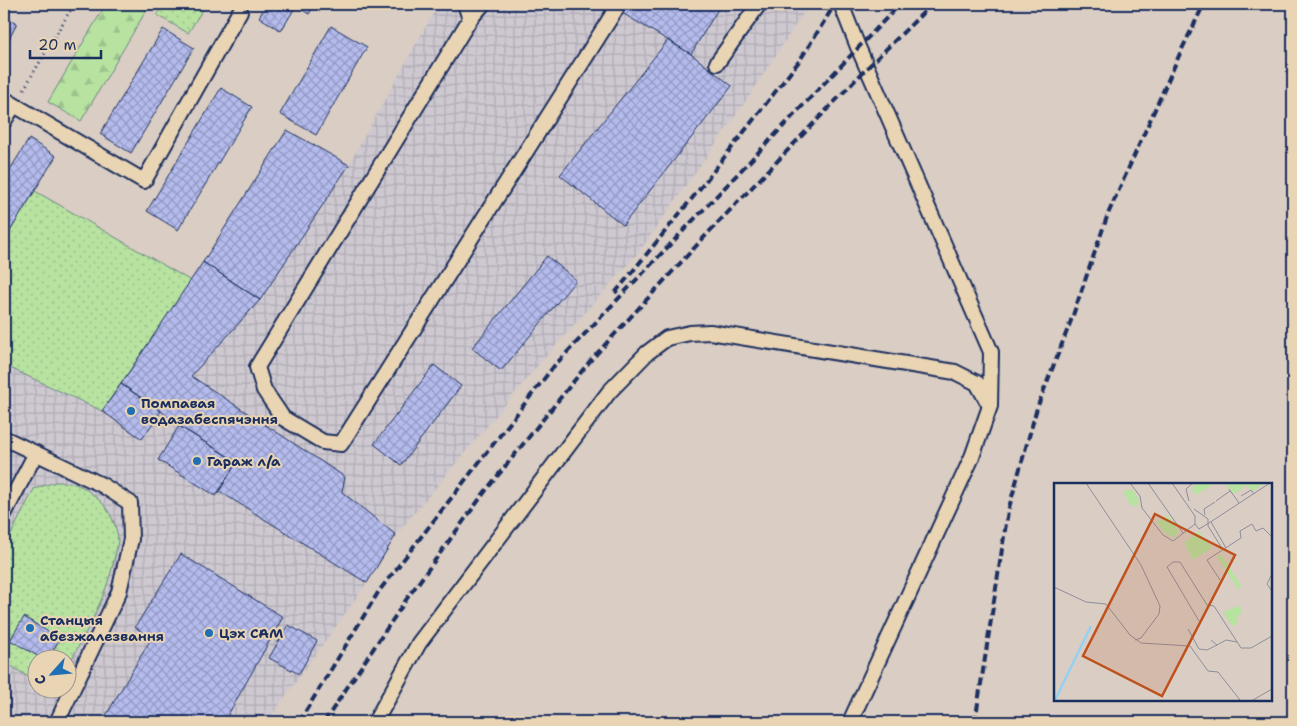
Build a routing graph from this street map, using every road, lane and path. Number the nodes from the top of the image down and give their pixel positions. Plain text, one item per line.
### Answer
1 (74, 4) edge
2 (465, 4) edge
3 (483, 4) edge
4 (759, 4) edge
5 (841, 4) edge
6 (616, 9) dead end
7 (240, 11) dead end
8 (470, 18) junction
9 (717, 63) dead end
10 (12, 100) edge
11 (4, 121) edge
12 (990, 406) junction
13 (4, 438) edge
14 (36, 453) junction
15 (4, 514) edge
16 (57, 722) edge
17 (375, 722) edge
18 (850, 722) edge

1 - 10 path
2 - 8 lane
3 - 8 lane
4 - 9 lane
5 - 12 lane
6 - 8 lane
7 - 10 lane
10 - 11 lane
12 - 17 lane
12 - 18 lane
13 - 14 lane
14 - 15 lane
14 - 16 lane

